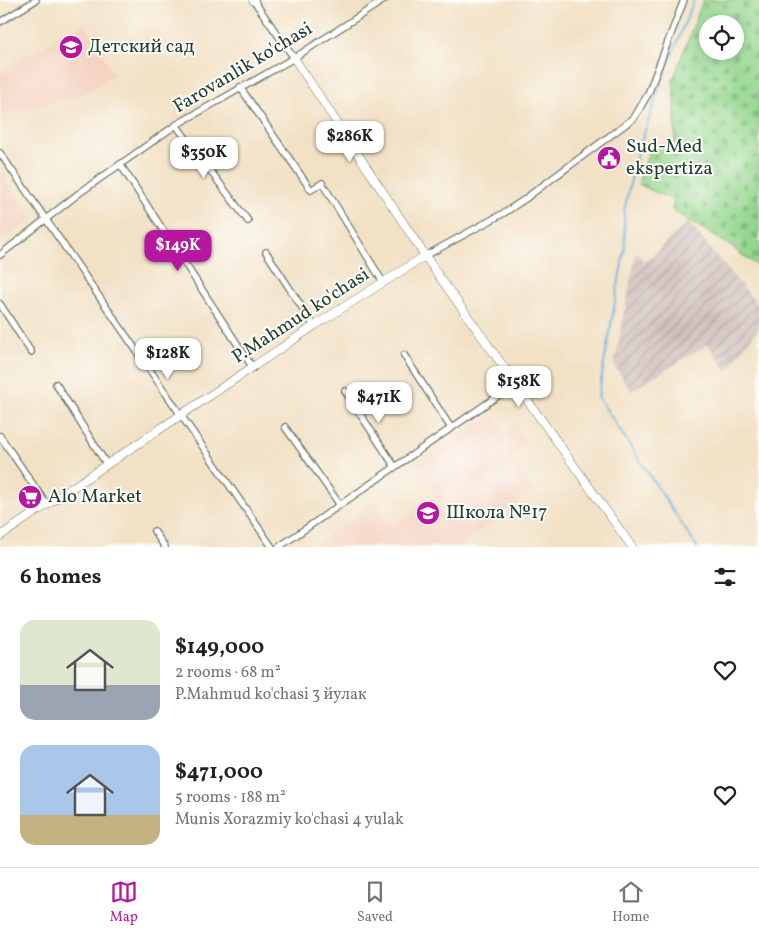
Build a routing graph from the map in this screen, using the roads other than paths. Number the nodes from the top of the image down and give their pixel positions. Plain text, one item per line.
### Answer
1 (36, 0) edge
2 (254, 0) edge
3 (370, 0) edge
4 (384, 0) edge
5 (684, 0) edge
6 (374, 6) junction
7 (0, 22) edge
8 (294, 58) junction
9 (240, 87) junction
10 (639, 118) dead end
11 (176, 125) junction
12 (0, 153) edge
13 (120, 164) junction
14 (526, 198) junction
15 (47, 221) junction
16 (248, 221) dead end
17 (266, 252) dead end
18 (0, 255) edge
19 (425, 256) junction
20 (383, 282) junction
21 (0, 304) edge
22 (314, 326) junction
23 (30, 352) dead end
24 (404, 355) dead end
25 (253, 368) junction
26 (56, 384) dead end
27 (515, 384) junction
28 (346, 391) dead end
29 (180, 416) junction
30 (285, 427) dead end
31 (451, 428) junction
32 (0, 436) edge
33 (107, 465) junction
34 (395, 467) junction
35 (47, 505) junction
36 (340, 505) junction
37 (154, 531) dead end
38 (0, 536) edge
39 (165, 547) edge
40 (272, 547) edge
41 (279, 547) edge
42 (632, 547) edge

1 - 7 street
2 - 8 street
3 - 6 street
4 - 6 street, Farovanlik ko'chasi
5 - 14 street, P.Mahmud ko'chasi
6 - 8 street, Farovanlik ko'chasi
8 - 9 street, Farovanlik ko'chasi
8 - 19 street
9 - 11 street, Farovanlik ko'chasi
9 - 20 street
10 - 14 street, P.Mahmud ko'chasi
11 - 13 street, Farovanlik ko'chasi
11 - 16 street
12 - 15 street
13 - 15 street, Farovanlik ko'chasi
13 - 25 street
14 - 19 street, P.Mahmud ko'chasi
15 - 18 street, Farovanlik ko'chasi
15 - 29 street
17 - 22 street
19 - 20 street, P.Mahmud ko'chasi
19 - 27 street
20 - 22 street, P.Mahmud ko'chasi
21 - 23 street
22 - 25 street, P.Mahmud ko'chasi
24 - 31 street
25 - 29 street, P.Mahmud ko'chasi
26 - 33 street
27 - 31 street
27 - 42 street
28 - 34 street
29 - 33 street, P.Mahmud ko'chasi
29 - 40 street
30 - 36 street
31 - 34 street
32 - 35 street
33 - 35 street, P.Mahmud ko'chasi
34 - 36 street
35 - 38 street, P.Mahmud ko'chasi
36 - 41 street
37 - 39 street

